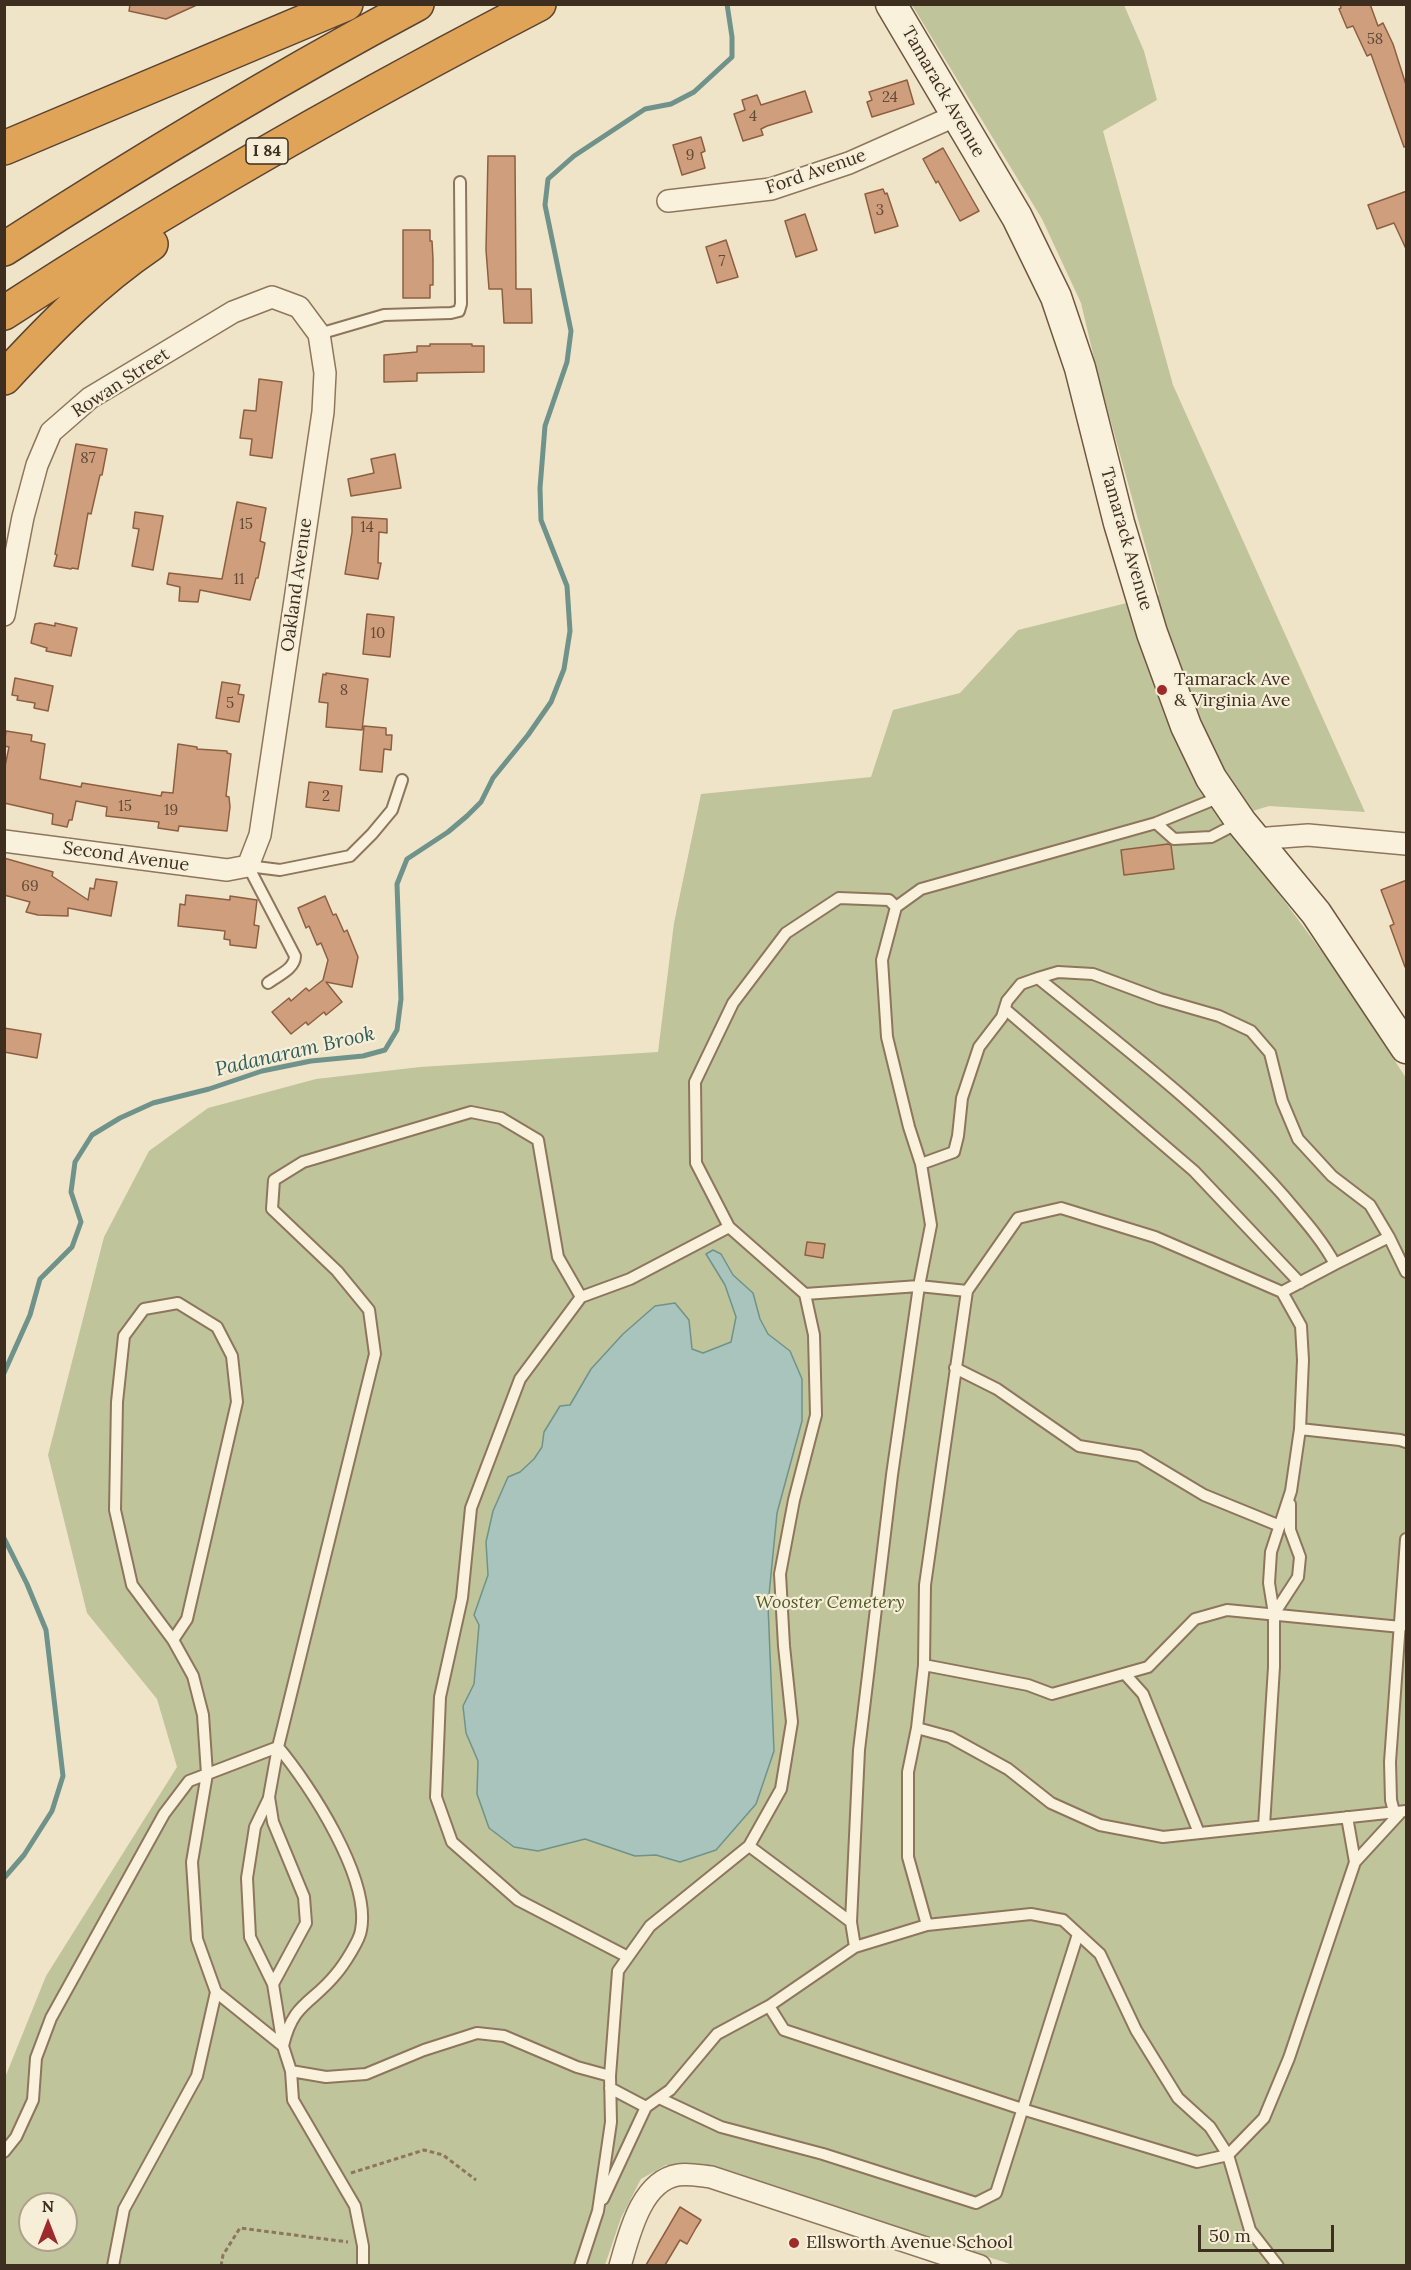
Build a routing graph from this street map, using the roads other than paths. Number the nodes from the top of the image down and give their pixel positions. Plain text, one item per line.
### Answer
1 (346, 4) edge
2 (417, 4) edge
3 (539, 4) edge
4 (891, 4) edge
5 (476, 37) junction
6 (957, 115) junction
7 (4, 148) edge
8 (460, 182) dead end
9 (668, 201) dead end
10 (4, 249) edge
11 (299, 307) joint
12 (4, 313) edge
13 (319, 334) junction
14 (4, 378) edge
15 (4, 615) edge
16 (402, 780) dead end
17 (1223, 796) junction
18 (1156, 824) junction
19 (1248, 830) junction
20 (4, 841) edge
21 (1407, 844) edge
22 (248, 866) junction
23 (896, 907) junction
24 (1038, 978) junction
25 (268, 983) dead end
26 (1005, 1009) junction
27 (1407, 1048) edge
28 (921, 1164) junction
29 (729, 1227) junction
30 (1389, 1237) junction
31 (1335, 1264) junction
32 (1407, 1272) edge
33 (1300, 1283) junction
34 (919, 1286) junction
35 (967, 1291) junction
36 (1282, 1292) junction
37 (805, 1294) junction
38 (581, 1297) junction
39 (955, 1368) junction
40 (1300, 1429) junction
41 (1407, 1442) edge
42 (1291, 1491) junction
43 (1280, 1526) junction
44 (1407, 1539) edge
45 (1274, 1614) junction
46 (1401, 1627) junction
47 (172, 1640) junction
48 (924, 1665) junction
49 (1125, 1674) junction
50 (917, 1728) junction
51 (278, 1747) junction
52 (207, 1774) junction
53 (270, 1797) junction
54 (1400, 1812) edge
55 (1347, 1817) junction
56 (1264, 1826) junction
57 (1199, 1833) junction
58 (749, 1846) junction
59 (1355, 1862) junction
60 (851, 1922) junction
61 (927, 1925) junction
62 (1078, 1934) junction
63 (855, 1947) junction
64 (628, 1957) junction
65 (273, 1984) junction
66 (216, 1992) junction
67 (769, 2006) junction
68 (283, 2046) junction
69 (291, 2071) junction
70 (610, 2082) junction
71 (659, 2097) junction
72 (646, 2107) junction
73 (1022, 2109) junction
74 (4, 2152) edge
75 (1227, 2155) junction
76 (598, 2211) junction
77 (113, 2265) edge
78 (363, 2265) edge
79 (580, 2265) edge
80 (620, 2265) edge
81 (980, 2265) edge
82 (1278, 2265) edge

1 - 7 highway
2 - 10 highway
3 - 5 highway, I 84
4 - 6 street, Tamarack Avenue
5 - 12 highway, I 84
5 - 14 highway
6 - 9 street, Ford Avenue
6 - 17 street, Tamarack Avenue
8 - 13 lane
11 - 13 street, Oakland Avenue
11 - 15 street, Rowan Street
13 - 22 street, Oakland Avenue
16 - 22 lane
17 - 18 lane
17 - 19 street, Tamarack Avenue
18 - 19 lane
18 - 23 lane
19 - 21 street
19 - 27 street, Tamarack Avenue
20 - 22 street, Second Avenue
22 - 25 lane
23 - 28 lane
23 - 29 lane
24 - 26 lane
24 - 30 lane
24 - 31 lane
26 - 28 lane
26 - 33 lane
28 - 34 lane
29 - 37 lane
29 - 38 lane
30 - 31 lane
30 - 32 lane
31 - 33 lane
33 - 36 lane
34 - 35 lane
34 - 37 lane
34 - 60 lane
35 - 36 lane
35 - 39 lane
36 - 40 lane
37 - 58 lane
38 - 51 lane
38 - 64 lane
39 - 43 lane
39 - 48 lane
40 - 41 lane
40 - 42 lane
42 - 43 lane
42 - 45 lane
43 - 45 lane
44 - 46 lane
45 - 46 lane
45 - 49 lane
45 - 56 lane
46 - 54 lane
47 - 47 lane
47 - 52 lane
48 - 49 lane
48 - 50 lane
49 - 57 lane
50 - 57 lane
50 - 61 lane
51 - 52 lane
51 - 53 lane
51 - 68 lane
52 - 66 lane
52 - 74 lane
53 - 65 lane
53 - 65 lane
54 - 55 lane
54 - 59 lane
55 - 56 lane
55 - 59 lane
56 - 57 lane
58 - 60 lane
58 - 64 lane
59 - 75 lane
60 - 63 lane
61 - 62 lane
61 - 63 lane
62 - 73 lane
62 - 75 lane
63 - 67 lane
64 - 70 lane
65 - 68 lane
66 - 68 lane
66 - 77 lane
67 - 71 lane
67 - 73 lane
68 - 69 lane
69 - 70 lane
69 - 78 lane
70 - 72 lane
70 - 76 lane
71 - 72 lane
71 - 73 lane
72 - 76 lane
73 - 75 lane
75 - 82 lane
76 - 79 lane
80 - 81 street

